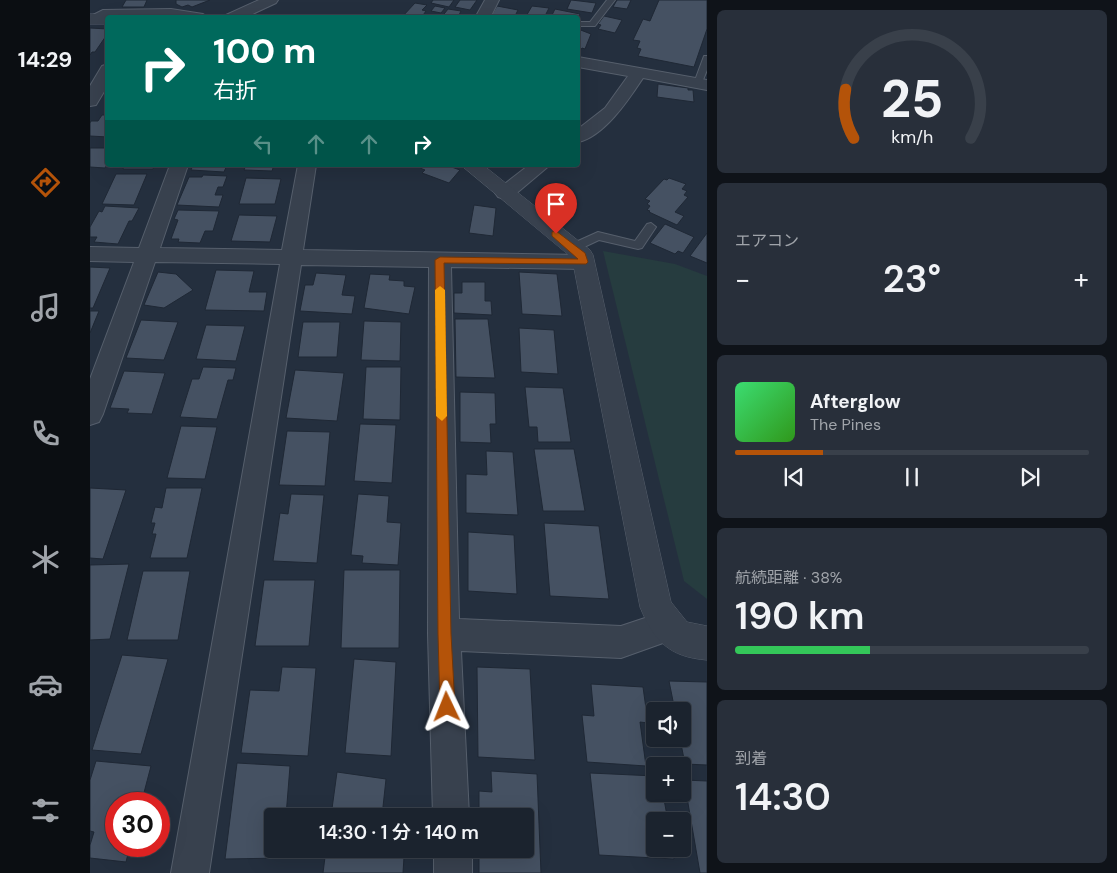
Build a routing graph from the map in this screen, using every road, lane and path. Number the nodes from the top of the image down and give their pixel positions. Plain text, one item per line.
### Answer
1 (271, 0) edge
2 (492, 0) edge
3 (611, 0) edge
4 (170, 6) edge
5 (195, 15) edge
6 (238, 15) edge
7 (484, 15) edge
8 (98, 19) edge
9 (580, 24) edge
10 (707, 58) edge
11 (580, 62) edge
12 (638, 73) junction
13 (105, 74) edge
14 (703, 84) edge
15 (90, 102) edge
16 (580, 136) edge
17 (178, 167) edge
18 (308, 167) edge
19 (473, 167) edge
20 (539, 167) edge
21 (505, 193) junction
22 (651, 227) dead end
23 (583, 249) junction
24 (90, 254) edge
25 (147, 255) junction
26 (292, 257) junction
27 (440, 260) junction
28 (90, 414) edge
29 (666, 627) junction
30 (444, 634) junction
31 (707, 642) edge
32 (451, 808) edge
33 (453, 858) edge
34 (190, 873) edge
35 (454, 873) edge

1 - 6 street
2 - 7 street
3 - 9 lane
4 - 5 street
4 - 8 street
10 - 14 lane
11 - 12 street
12 - 14 street
12 - 16 street
13 - 15 street
17 - 25 street
18 - 26 street
19 - 21 street
20 - 21 street
21 - 23 street
22 - 23 lane
23 - 27 street
23 - 29 street
24 - 25 street
25 - 26 street
25 - 28 street
26 - 27 street
26 - 34 street
27 - 30 street
29 - 30 street
29 - 31 street
30 - 32 street
33 - 35 street

